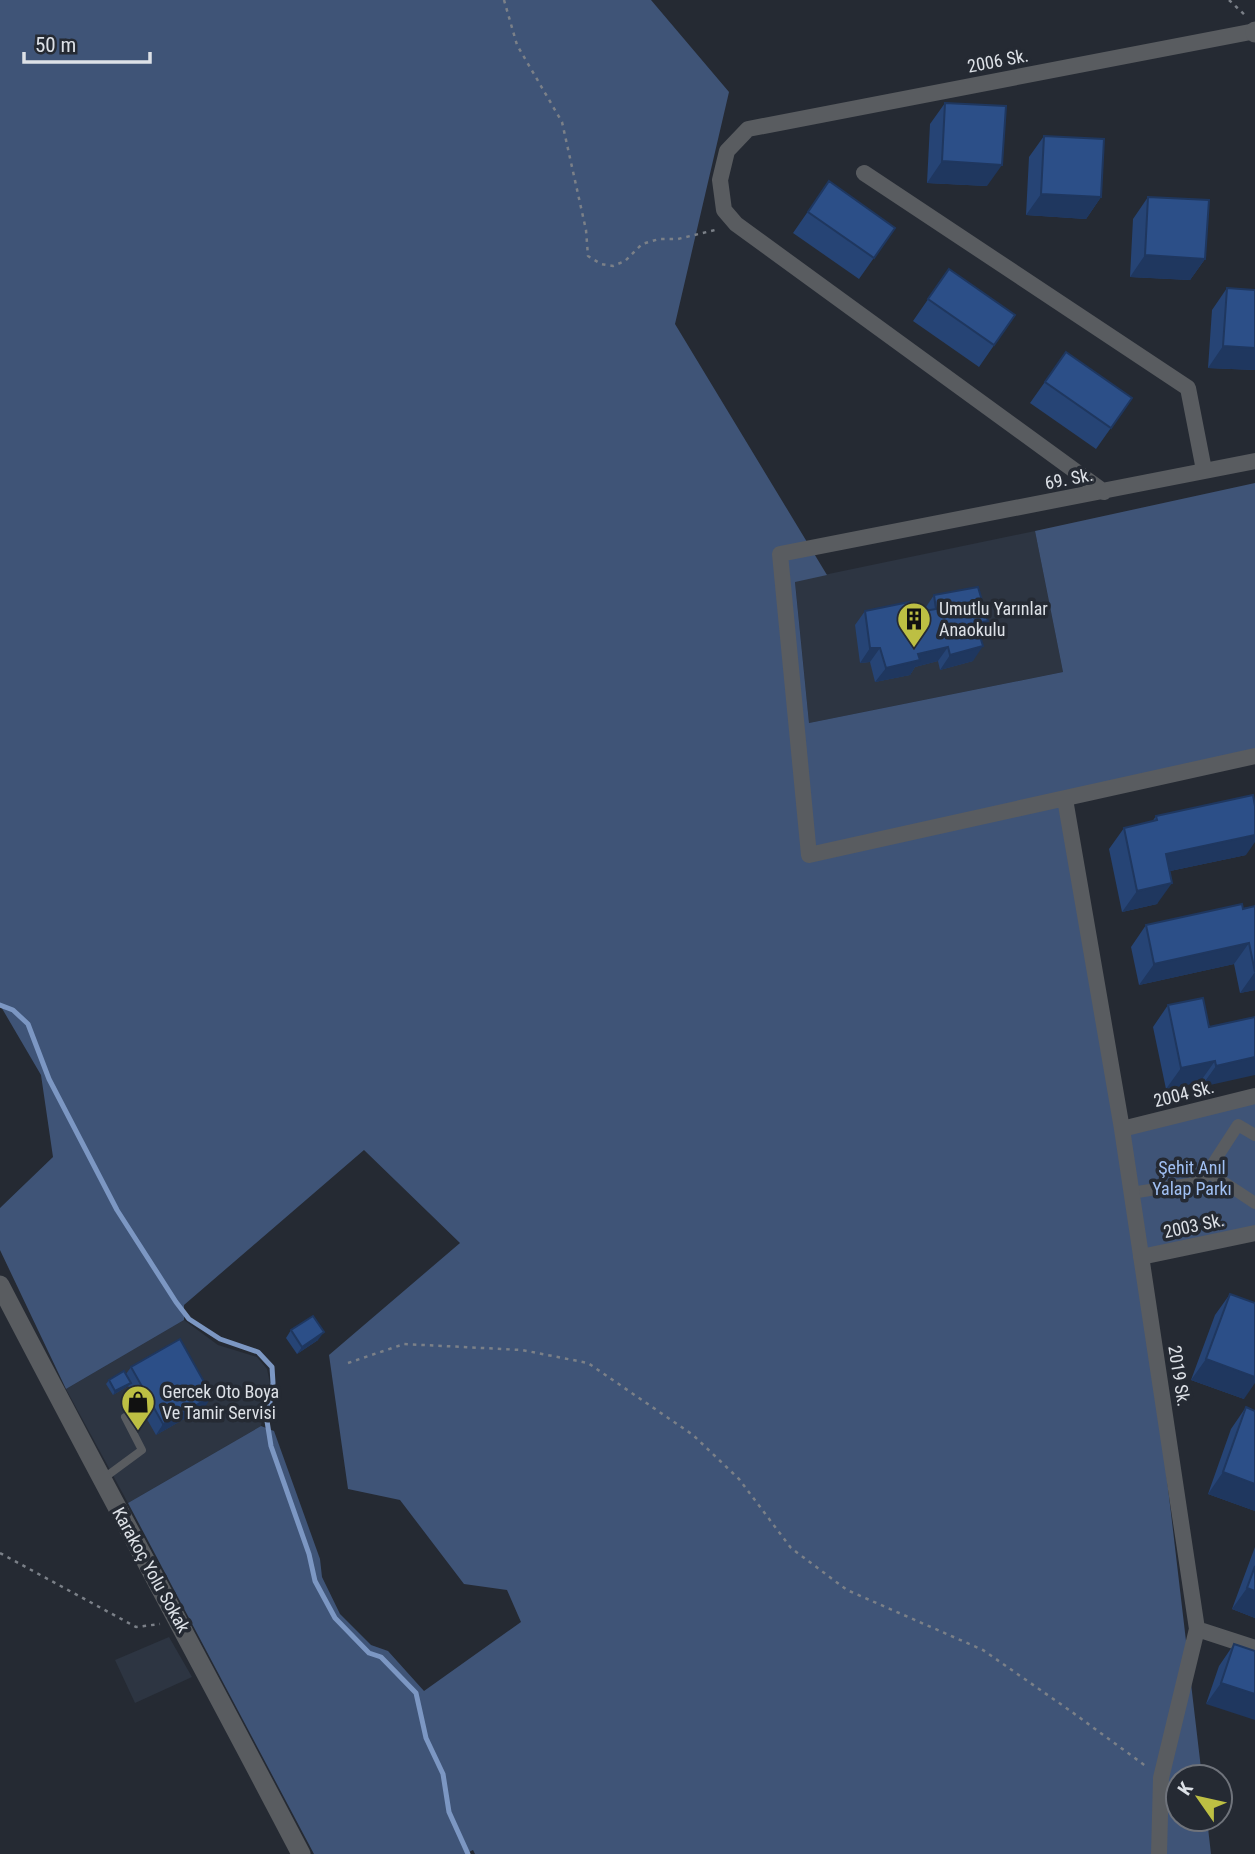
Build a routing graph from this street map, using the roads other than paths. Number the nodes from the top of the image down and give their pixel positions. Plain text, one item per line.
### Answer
1 (1255, 32) edge
2 (864, 173) dead end
3 (1255, 461) edge
4 (1204, 470) junction
5 (1104, 492) junction
6 (1255, 757) edge
7 (1065, 799) junction
8 (1255, 1096) edge
9 (1122, 1129) junction
10 (1255, 1135) edge
11 (1208, 1172) junction
12 (1131, 1193) junction
13 (1255, 1203) edge
14 (1255, 1233) edge
15 (1141, 1257) junction
16 (0, 1285) edge
17 (125, 1417) dead end
18 (102, 1480) junction
19 (1197, 1629) junction
20 (1255, 1648) edge
21 (302, 1854) edge
22 (1159, 1854) edge

1 - 5 street, 2006 Sk.
2 - 4 street
3 - 4 street, 69. Sk.
4 - 5 street, 69. Sk.
5 - 7 street, 69. Sk.
6 - 7 street
7 - 9 street, 2019 Sk.
8 - 9 street, 2004 Sk.
9 - 12 street, 2019 Sk.
10 - 11 street
11 - 12 street
11 - 13 street
12 - 15 street, 2019 Sk.
14 - 15 street, 2003 Sk.
15 - 19 street, 2019 Sk.
16 - 18 street, Karakoç Yolu Sokak
17 - 18 lane
18 - 21 street, Karakoç Yolu Sokak
19 - 20 street
19 - 22 street

